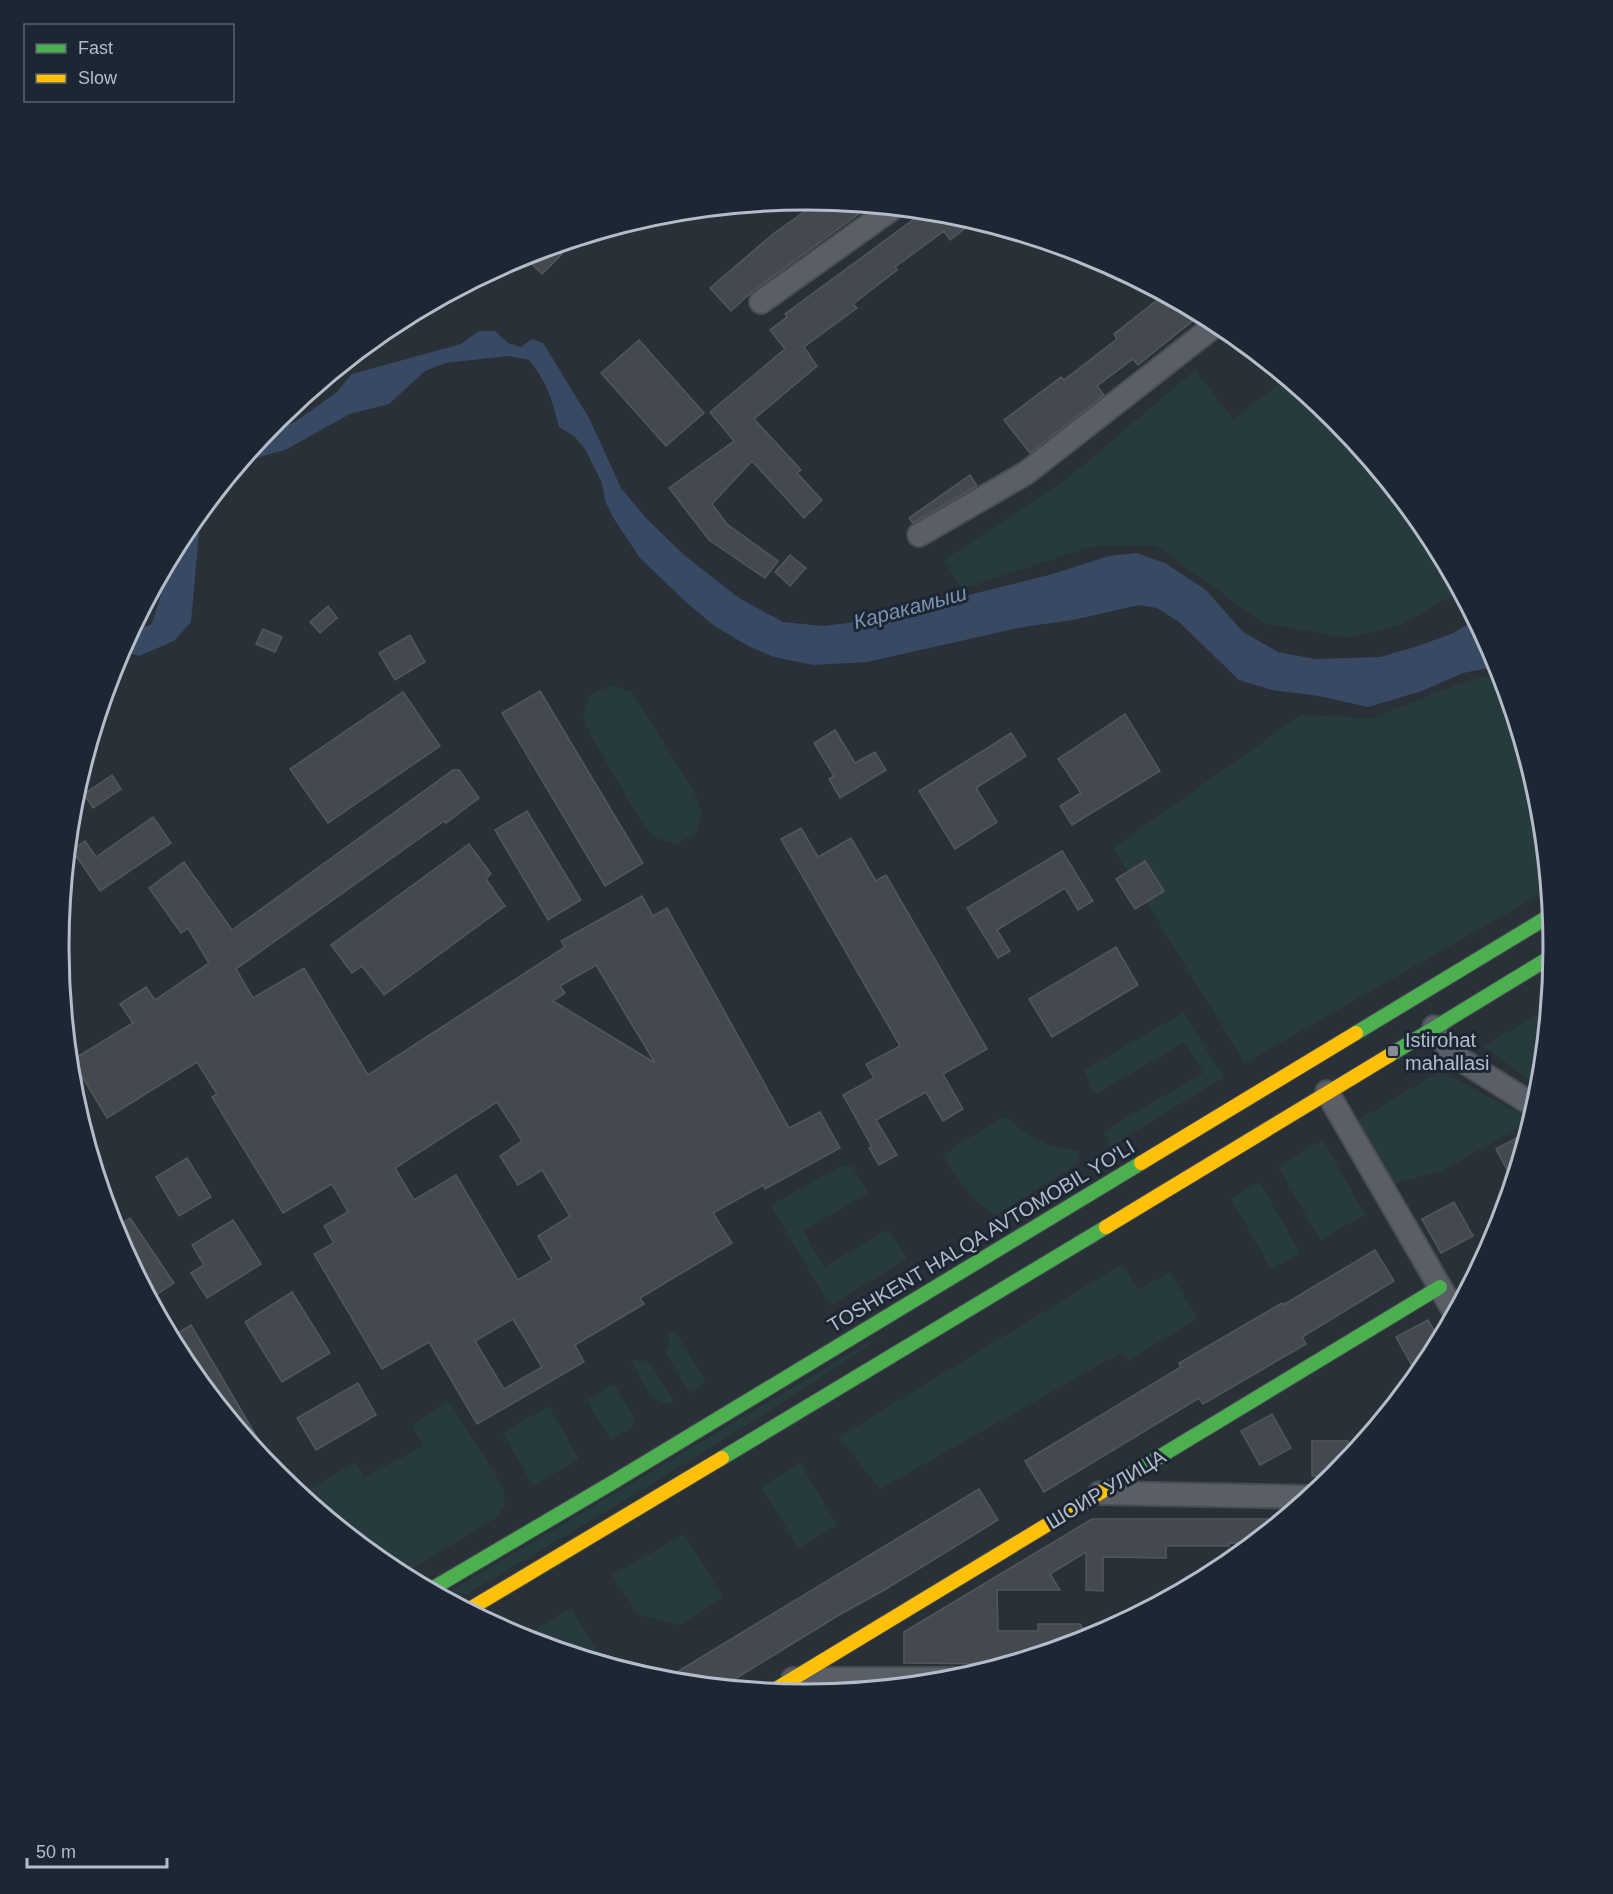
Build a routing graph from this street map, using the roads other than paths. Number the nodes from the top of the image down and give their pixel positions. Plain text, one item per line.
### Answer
1 (883, 214) edge
2 (761, 302) dead end
3 (1209, 330) edge
4 (920, 535) dead end
5 (1543, 920) edge
6 (1543, 961) edge
7 (1434, 1027) junction
8 (1327, 1092) junction
9 (1528, 1102) edge
10 (965, 1268) junction
11 (1440, 1287) junction
12 (986, 1300) junction
13 (1451, 1305) edge
14 (1100, 1493) junction
15 (1297, 1497) edge
16 (437, 1586) edge
17 (475, 1606) edge
18 (793, 1679) junction
19 (893, 1679) edge
20 (785, 1684) edge

1 - 2 street
3 - 4 street
5 - 10 main road, TOSHKENT HALQA AVTOMOBIL YO'LI
6 - 7 main road
7 - 8 main road
7 - 9 street
8 - 11 street
8 - 12 main road
10 - 12 main road
10 - 16 main road, TOSHKENT HALQA AVTOMOBIL YO'LI
11 - 13 street
11 - 14 main road, ШОИР УЛИЦА
12 - 17 main road
14 - 15 street
14 - 18 main road, ШОИР УЛИЦА
18 - 19 street
18 - 20 main road, ШОИР УЛИЦА

